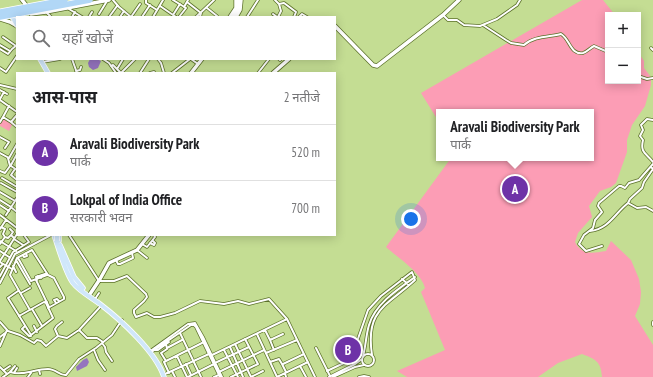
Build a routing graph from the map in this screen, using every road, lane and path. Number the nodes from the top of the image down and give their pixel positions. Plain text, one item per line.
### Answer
1 (22, 0) edge
2 (52, 0) edge
3 (65, 0) edge
4 (90, 0) edge
5 (108, 0) edge
6 (113, 0) edge
7 (146, 0) edge
8 (163, 0) edge
9 (174, 0) edge
10 (214, 0) edge
11 (240, 0) edge
12 (258, 0) edge
13 (275, 0) edge
14 (459, 0) edge
15 (520, 0) edge
16 (187, 1) edge
17 (42, 2) junction
18 (140, 4) dead end
19 (180, 4) junction
20 (278, 4) junction
21 (29, 5) junction
22 (150, 5) junction
23 (117, 6) junction
24 (160, 6) junction
25 (184, 6) junction
26 (68, 8) junction
27 (207, 8) junction
28 (157, 10) junction
29 (124, 11) junction
30 (46, 12) junction
31 (75, 12) junction
32 (92, 12) dead end
33 (10, 13) junction
34 (32, 14) edge
35 (99, 14) dead end
36 (273, 14) dead end
37 (0, 15) edge
38 (173, 15) joint
39 (443, 15) junction
40 (21, 16) edge
41 (50, 16) edge
42 (73, 16) edge
43 (81, 16) edge
44 (90, 16) edge
45 (110, 16) edge
46 (121, 16) edge
47 (130, 16) edge
48 (132, 16) edge
49 (143, 16) edge
50 (154, 16) edge
51 (178, 16) edge
52 (201, 16) edge
53 (217, 16) dead end
54 (234, 16) edge
55 (235, 16) edge
56 (248, 16) edge
57 (276, 16) edge
58 (279, 16) edge
59 (294, 16) edge
60 (16, 20) edge
61 (16, 23) edge
62 (16, 25) edge
63 (483, 25) junction
64 (336, 27) edge
65 (3, 37) dead end
66 (16, 44) edge
67 (0, 45) edge
68 (16, 46) edge
69 (12, 48) junction
70 (0, 49) edge
71 (10, 51) junction
72 (16, 51) edge
73 (605, 51) edge
74 (16, 58) edge
75 (40, 60) edge
76 (52, 60) edge
77 (72, 60) edge
78 (105, 60) edge
79 (122, 60) edge
80 (134, 60) edge
81 (148, 60) edge
82 (159, 60) edge
83 (189, 60) edge
84 (201, 60) edge
85 (268, 60) edge
86 (288, 60) edge
87 (111, 66) junction
88 (81, 67) dead end
89 (0, 68) edge
90 (117, 69) junction
91 (46, 72) edge
92 (77, 72) edge
93 (115, 72) edge
94 (120, 72) edge
95 (124, 72) edge
96 (141, 72) edge
97 (164, 72) edge
98 (173, 72) edge
99 (193, 72) edge
100 (193, 72) edge
101 (259, 72) edge
102 (275, 72) edge
103 (641, 77) edge
104 (653, 78) edge
105 (0, 85) edge
106 (16, 89) edge
107 (0, 90) edge
108 (4, 92) junction
109 (7, 94) dead end
110 (8, 99) dead end
111 (0, 100) edge
112 (5, 104) junction
113 (10, 106) junction
114 (16, 112) edge
115 (16, 114) edge
116 (3, 117) junction
117 (653, 120) edge
118 (0, 122) edge
119 (11, 122) junction
120 (16, 126) edge
121 (0, 136) edge
122 (16, 146) edge
123 (5, 148) dead end
124 (0, 153) edge
125 (16, 156) edge
126 (8, 158) junction
127 (653, 163) edge
128 (10, 165) junction
129 (650, 167) junction
130 (16, 169) edge
131 (1, 171) edge
132 (0, 175) edge
133 (2, 178) dead end
134 (16, 179) edge
135 (2, 183) dead end
136 (16, 186) edge
137 (16, 191) edge
138 (0, 192) edge
139 (0, 200) edge
140 (16, 200) edge
141 (628, 203) junction
142 (0, 205) edge
143 (653, 207) edge
144 (14, 209) edge
145 (652, 210) edge
146 (9, 211) junction
147 (0, 215) edge
148 (6, 215) dead end
149 (7, 220) junction
150 (0, 223) edge
151 (13, 225) junction
152 (16, 227) edge
153 (1, 228) edge
154 (10, 229) junction
155 (4, 231) junction
156 (590, 231) junction
157 (11, 235) junction
158 (16, 235) edge
159 (25, 236) edge
160 (48, 236) edge
161 (57, 236) edge
162 (57, 236) edge
163 (70, 236) edge
164 (148, 236) edge
165 (154, 236) edge
166 (5, 237) junction
167 (14, 238) junction
168 (58, 241) junction
169 (1, 242) edge
170 (142, 244) junction
171 (23, 245) junction
172 (9, 246) junction
173 (602, 246) dead end
174 (25, 249) junction
175 (0, 250) edge
176 (15, 250) junction
177 (137, 250) junction
178 (17, 253) junction
179 (26, 253) junction
180 (4, 254) junction
181 (10, 257) junction
182 (147, 258) dead end
183 (17, 259) junction
184 (1, 262) edge
185 (6, 266) junction
186 (0, 267) edge
187 (8, 268) junction
188 (12, 269) junction
189 (4, 270) junction
190 (16, 272) dead end
191 (47, 275) junction
192 (0, 276) edge
193 (402, 279) junction
194 (36, 280) junction
195 (99, 281) junction
196 (0, 283) edge
197 (408, 284) junction
198 (31, 285) junction
199 (79, 288) junction
200 (19, 290) junction
201 (20, 293) junction
202 (99, 293) dead end
203 (90, 294) junction
204 (96, 299) junction
205 (376, 300) junction
206 (46, 303) junction
207 (102, 305) junction
208 (382, 305) junction
209 (49, 307) junction
210 (31, 309) junction
211 (19, 316) junction
212 (46, 318) dead end
213 (287, 319) junction
214 (122, 320) junction
215 (0, 322) edge
216 (48, 322) junction
217 (62, 322) dead end
218 (653, 322) edge
219 (653, 325) edge
220 (34, 326) dead end
221 (42, 326) junction
222 (79, 330) junction
223 (265, 330) junction
224 (6, 332) junction
225 (36, 332) junction
226 (180, 333) junction
227 (257, 334) junction
228 (283, 334) dead end
229 (58, 336) junction
230 (0, 337) edge
231 (98, 338) junction
232 (245, 339) junction
233 (183, 340) junction
234 (270, 340) junction
235 (297, 340) junction
236 (103, 342) junction
237 (202, 343) dead end
238 (166, 344) junction
239 (235, 344) junction
240 (99, 345) junction
241 (0, 346) edge
242 (230, 347) junction
243 (249, 347) junction
244 (168, 348) junction
245 (316, 348) dead end
246 (94, 350) junction
247 (188, 350) junction
248 (224, 350) junction
249 (264, 350) junction
250 (274, 350) junction
251 (151, 352) junction
252 (239, 352) junction
253 (266, 353) junction
254 (304, 354) junction
255 (210, 355) junction
256 (233, 355) junction
257 (254, 355) junction
258 (372, 355) junction
259 (176, 356) junction
260 (363, 356) junction
261 (228, 357) junction
262 (362, 359) junction
263 (112, 361) dead end
264 (166, 361) junction
265 (193, 361) junction
266 (243, 361) junction
267 (217, 362) dead end
268 (270, 362) junction
269 (308, 362) junction
270 (186, 364) junction
271 (214, 364) junction
272 (237, 364) junction
273 (282, 364) junction
274 (365, 365) junction
275 (10, 366) dead end
276 (232, 366) junction
277 (300, 366) junction
278 (0, 367) edge
279 (182, 367) junction
280 (4, 370) junction
281 (38, 370) junction
282 (105, 370) dead end
283 (247, 370) junction
284 (24, 371) dead end
285 (221, 371) dead end
286 (263, 371) dead end
287 (327, 371) junction
288 (10, 372) junction
289 (198, 372) junction
290 (241, 372) junction
291 (14, 373) junction
292 (26, 373) junction
293 (30, 373) junction
294 (285, 373) junction
295 (7, 374) junction
296 (40, 374) dead end
297 (167, 375) edge
298 (191, 375) junction
299 (250, 375) junction
300 (220, 376) edge
301 (237, 376) edge
302 (2, 377) edge
303 (28, 377) edge
304 (175, 377) edge
305 (187, 377) edge
306 (201, 377) edge
307 (214, 377) edge
308 (231, 377) edge
309 (244, 377) edge
310 (277, 377) edge
311 (286, 377) edge
312 (306, 377) edge
313 (315, 377) edge
314 (330, 377) edge
315 (333, 377) edge
316 (359, 377) edge
317 (369, 377) edge

1 - 21 street
2 - 17 street
3 - 37 highway, bridge
4 - 37 highway, bridge
5 - 26 street
5 - 35 street
6 - 23 street
7 - 22 street
8 - 24 street
9 - 19 street
10 - 27 street
11 - 54 street
11 - 55 street
12 - 56 street
13 - 20 street
14 - 39 street
15 - 63 street
16 - 25 street
16 - 52 street
17 - 21 street
17 - 30 street
18 - 48 street
19 - 25 street
19 - 38 street
20 - 58 street
20 - 59 street
21 - 33 street
21 - 34 street
22 - 28 street
22 - 49 street
23 - 29 street
23 - 45 street
24 - 28 street
24 - 38 street
25 - 51 street
26 - 30 street
26 - 31 street
27 - 52 street
27 - 53 street
28 - 50 street
29 - 46 street
29 - 47 street
30 - 34 street
30 - 41 street
31 - 42 street
31 - 43 street
32 - 44 street
33 - 34 street
33 - 37 street
33 - 37 street
33 - 40 street
33 - 60 main road
33 - 61 main road
34 - 40 street
36 - 57 street
37 - 62 street
39 - 63 street
39 - 64 street
63 - 73 street
65 - 66 street
67 - 71 street
68 - 69 street
69 - 71 street
69 - 72 street
70 - 71 street
74 - 89 street
75 - 76 street
75 - 91 main road
77 - 92 street
78 - 87 street
79 - 90 street
80 - 95 street
81 - 96 street
82 - 97 street
83 - 98 street
84 - 99 street
84 - 100 street
85 - 101 street
86 - 102 street
87 - 90 street
87 - 93 street
88 - 92 street
90 - 94 street
103 - 104 street
105 - 106 street
107 - 108 street
108 - 109 street
108 - 111 street
110 - 112 street
111 - 112 street
112 - 113 street
113 - 114 street
113 - 116 street
115 - 119 street
116 - 118 street
116 - 119 street
117 - 127 street
119 - 120 street
121 - 123 street
122 - 126 street
124 - 126 street
125 - 128 street
126 - 128 street
127 - 129 street
128 - 130 street
128 - 131 street
129 - 141 street
129 - 156 street
130 - 134 street
131 - 132 street
133 - 136 street
135 - 137 street
138 - 140 street
139 - 144 street
140 - 144 street
141 - 145 street
141 - 156 street
142 - 146 street
143 - 145 street
144 - 146 street
146 - 148 street
147 - 149 street
149 - 151 street
149 - 153 street
150 - 153 street
151 - 152 street
151 - 154 street
153 - 155 street
154 - 155 street
154 - 157 street
155 - 166 street
156 - 173 street
157 - 166 street
157 - 167 street
158 - 167 street
159 - 171 street
160 - 174 street
161 - 168 main road, bridge
162 - 199 main road
163 - 195 street
164 - 170 street
165 - 170 street
166 - 169 street
167 - 171 street
167 - 172 street
168 - 199 main road
168 - 203 main road
169 - 172 street
170 - 177 street
171 - 176 street
172 - 176 street
172 - 180 street
174 - 178 street
174 - 179 street
175 - 180 street
176 - 178 street
176 - 181 street
177 - 182 street
177 - 195 street
178 - 187 street
179 - 183 street
179 - 191 street
180 - 181 street
180 - 184 street
181 - 185 street
183 - 188 street
183 - 198 street
184 - 185 street
184 - 186 street
185 - 187 street
185 - 189 street
186 - 189 street
187 - 188 street
187 - 196 street
188 - 190 street
188 - 200 street
189 - 192 street
191 - 194 street
191 - 209 street
193 - 197 street
193 - 197 street
193 - 205 street
194 - 198 street
194 - 206 street
195 - 203 street
195 - 213 street
197 - 208 street
197 - 258 street
198 - 201 street
199 - 207 main road
200 - 201 street
200 - 211 street
201 - 210 street
202 - 204 street
203 - 204 main road
204 - 214 main road
205 - 208 street
205 - 287 street
206 - 209 street
206 - 210 street
207 - 214 main road
207 - 222 street
208 - 260 street
209 - 216 street
210 - 211 street
210 - 221 street
211 - 225 street
212 - 216 street
213 - 223 street
213 - 235 street
214 - 236 street
214 - 251 main road
215 - 224 street
216 - 221 street
217 - 229 street
218 - 219 street
220 - 225 street
221 - 225 street
222 - 229 street
222 - 231 street
223 - 227 street
223 - 234 street
224 - 229 street
224 - 230 street
224 - 241 street
226 - 233 street
226 - 238 street
226 - 251 street
226 - 251 street
226 - 255 street
227 - 232 street
227 - 249 street
228 - 234 street
231 - 236 street
231 - 240 street
232 - 239 street
232 - 243 street
233 - 244 street
233 - 247 street
234 - 250 street
235 - 250 street
235 - 254 street
236 - 240 street
236 - 263 street
237 - 247 street
238 - 244 street
238 - 251 street
239 - 242 street
239 - 252 street
240 - 246 street
242 - 248 street
242 - 256 street
243 - 252 street
243 - 257 street
244 - 264 street
245 - 287 street
246 - 281 street
246 - 282 street
247 - 259 street
247 - 265 street
248 - 255 street
248 - 261 street
249 - 253 street
249 - 257 street
250 - 253 street
251 - 297 main road
252 - 256 street
252 - 266 street
253 - 268 street
254 - 269 street
254 - 273 street
255 - 265 street
255 - 271 street
255 - 300 street
256 - 261 street
256 - 272 street
257 - 266 street
257 - 283 street
258 - 260 street
258 - 274 street
259 - 264 street
259 - 279 street
260 - 262 street
261 - 267 street
261 - 276 street
262 - 274 street
262 - 314 street
264 - 297 street
265 - 270 street
265 - 289 street
266 - 272 street
266 - 283 street
268 - 273 street
268 - 310 street
269 - 277 street
269 - 313 street
270 - 279 street
270 - 298 street
271 - 289 street
271 - 300 street
272 - 276 street
272 - 290 street
273 - 294 street
274 - 315 street
275 - 280 street
276 - 285 street
276 - 301 street
277 - 294 street
277 - 312 street
278 - 280 street
279 - 297 street
279 - 305 street
280 - 295 street
281 - 293 street
281 - 296 street
283 - 290 street
283 - 299 street
284 - 292 street
286 - 299 street
287 - 314 street
288 - 291 street
288 - 291 street
288 - 295 street
289 - 298 street
289 - 306 street
290 - 301 street
290 - 309 street
291 - 292 street
292 - 293 street
293 - 303 street
294 - 310 street
294 - 311 street
295 - 302 street
297 - 304 street
298 - 305 street
299 - 309 street
300 - 307 street
301 - 308 street
316 - 317 street

